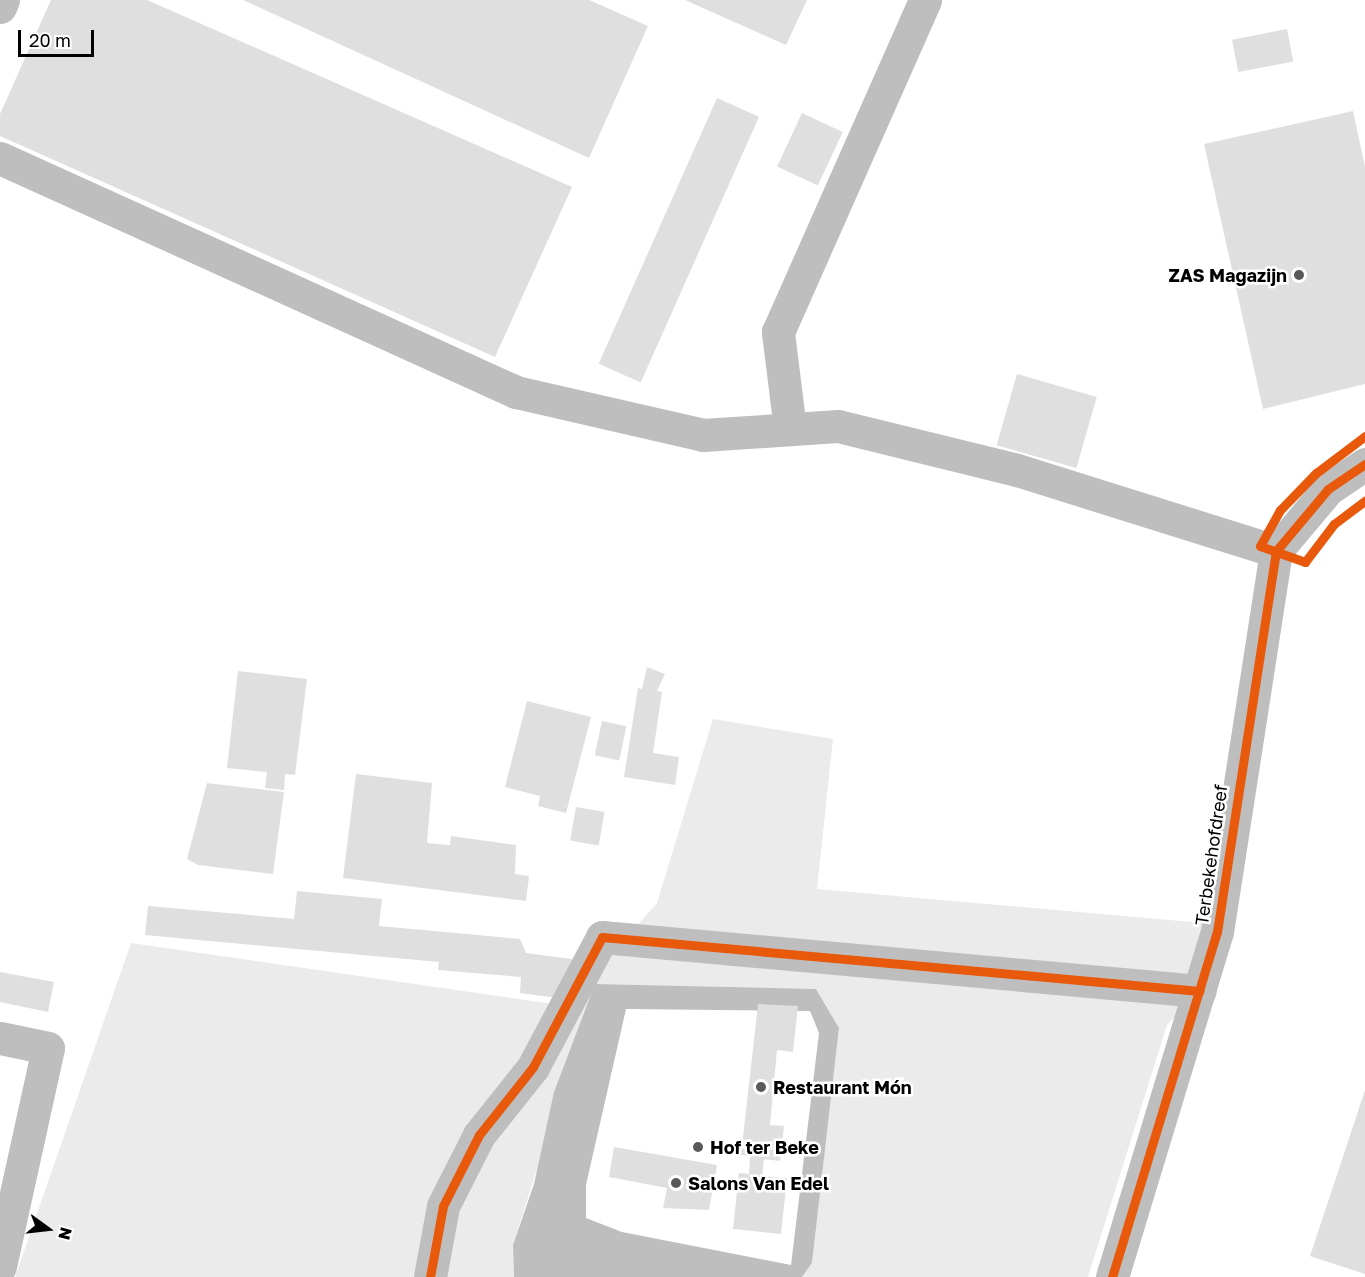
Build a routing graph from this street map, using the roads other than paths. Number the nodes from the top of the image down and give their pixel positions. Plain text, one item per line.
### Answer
1 (3, 0) edge
2 (925, 0) edge
3 (0, 7) edge
4 (0, 158) edge
5 (790, 429) junction
6 (1365, 464) edge
7 (1276, 551) junction
8 (1200, 992) junction
9 (0, 1038) edge
10 (0, 1267) edge
11 (430, 1277) edge
12 (1112, 1277) edge

1 - 3 street
2 - 5 street
4 - 5 street
5 - 7 street
6 - 7 street
7 - 8 street, Terbekehofdreef
8 - 11 street
8 - 12 street, Terbekehofdreef
9 - 10 street

